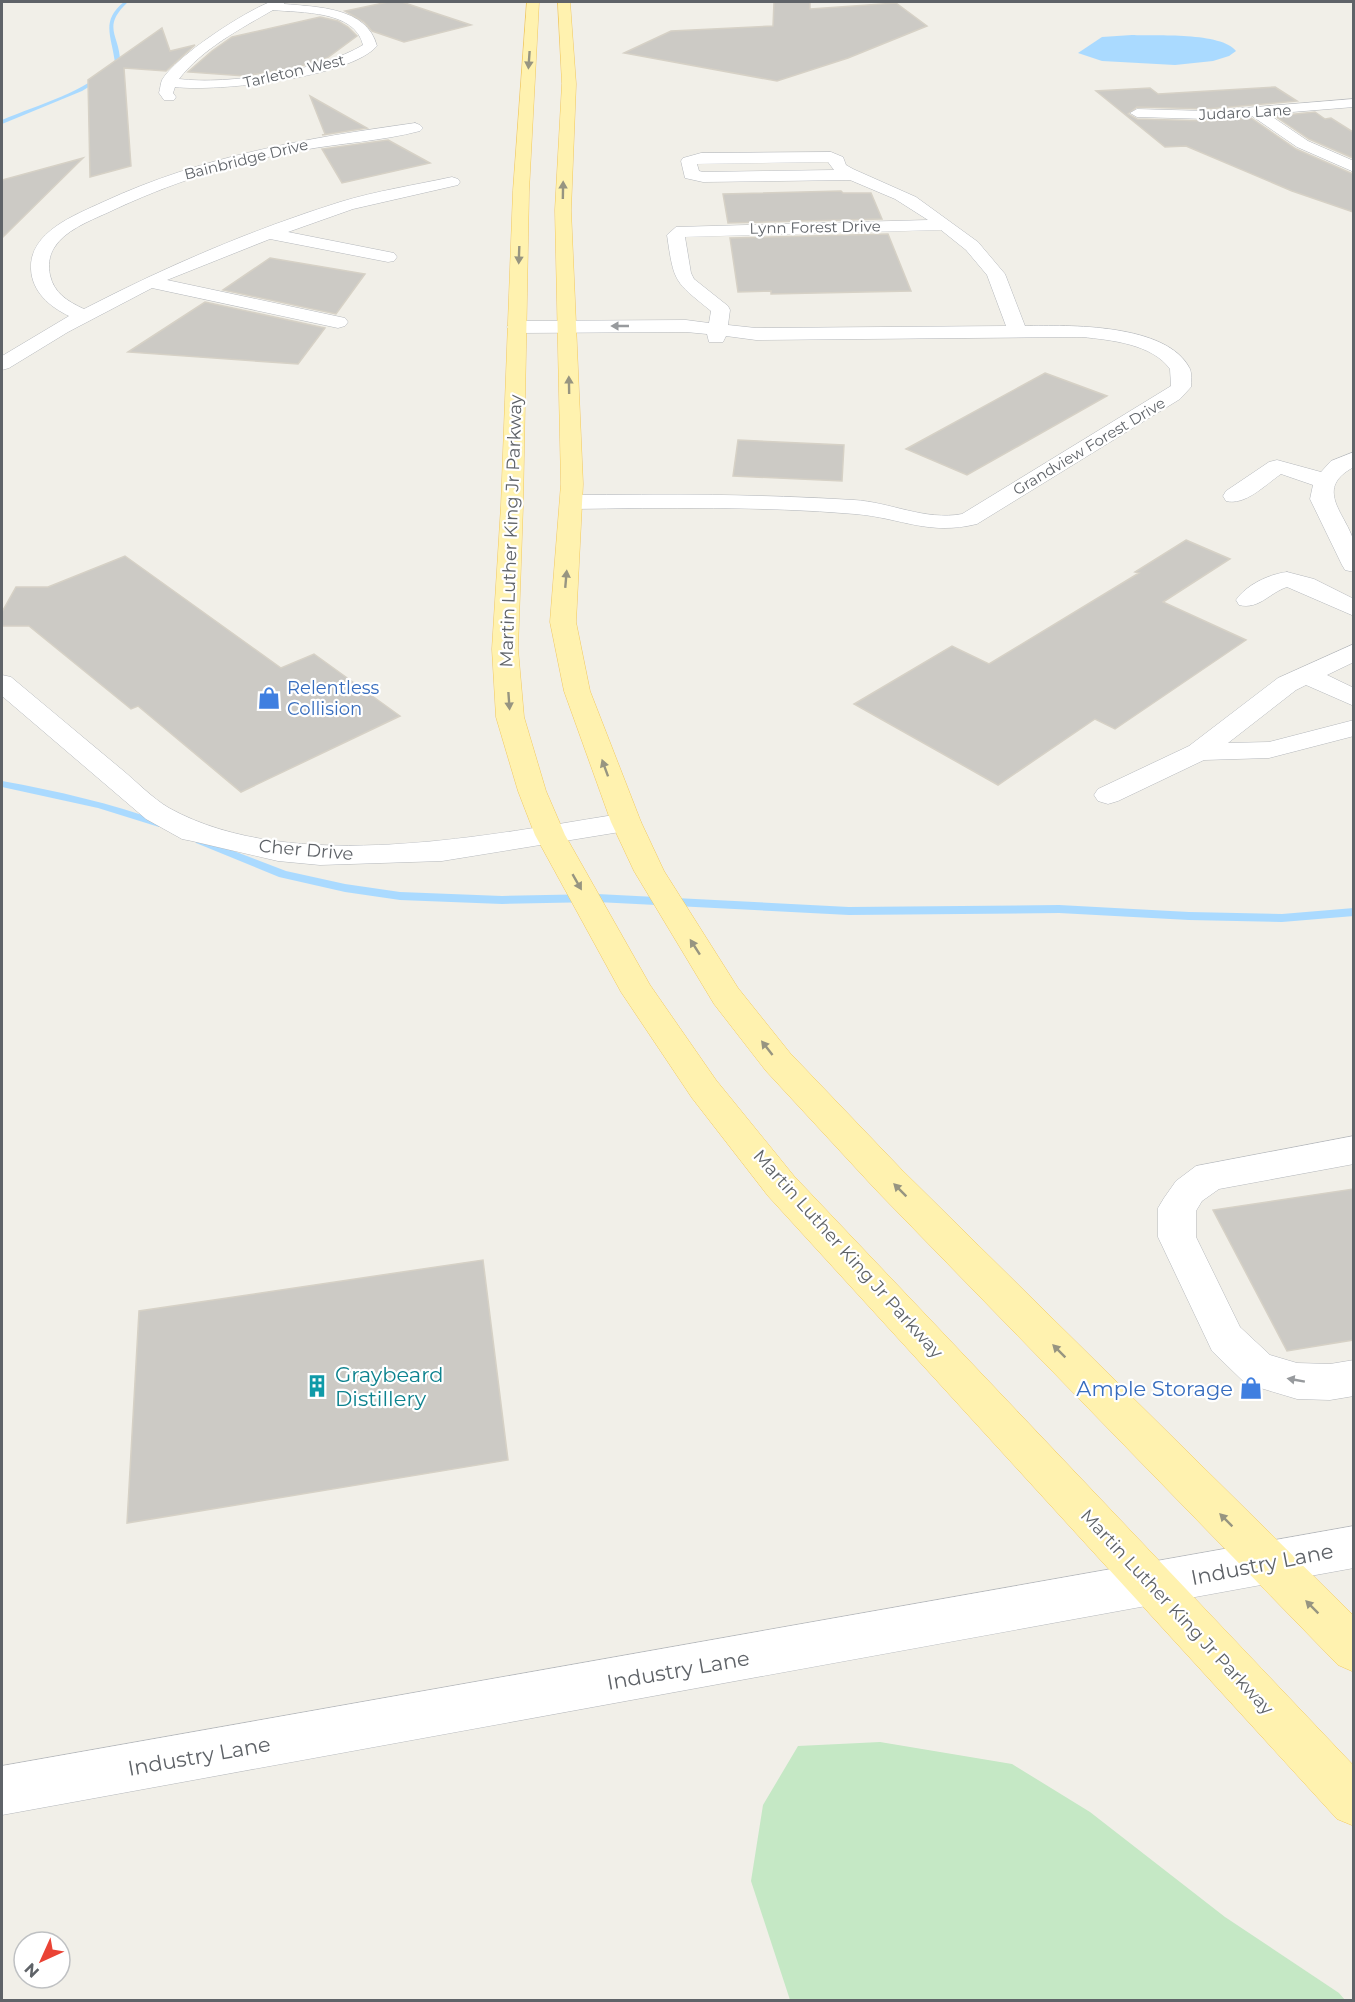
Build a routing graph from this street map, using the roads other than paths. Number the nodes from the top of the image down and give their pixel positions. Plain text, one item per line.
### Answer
1 (532, 2) edge
2 (564, 2) edge
3 (274, 4) edge
4 (168, 82) junction
5 (174, 100) dead end
6 (1353, 103) edge
7 (1256, 112) junction
8 (1137, 113) dead end
9 (415, 128) dead end
10 (1353, 167) edge
11 (852, 175) junction
12 (452, 182) dead end
13 (945, 225) junction
14 (267, 233) junction
15 (388, 257) dead end
16 (150, 282) junction
17 (84, 316) junction
18 (338, 322) dead end
19 (1017, 330) junction
20 (717, 333) junction
21 (568, 334) junction
22 (517, 336) junction
23 (2, 364) edge
24 (1353, 458) edge
25 (1325, 482) junction
26 (1234, 496) dead end
27 (570, 502) junction
28 (1347, 538) edge
29 (1353, 565) edge
30 (1248, 600) dead end
31 (1353, 609) edge
32 (1353, 652) edge
33 (1306, 675) junction
34 (2, 683) edge
35 (1353, 698) edge
36 (1353, 728) edge
37 (1199, 752) junction
38 (1108, 795) dead end
39 (626, 822) junction
40 (550, 836) junction
41 (1353, 1150) edge
42 (1353, 1378) edge
43 (1353, 1547) edge
44 (1267, 1562) junction
45 (1152, 1585) junction
46 (1353, 1648) edge
47 (2, 1791) edge
48 (1353, 1802) edge

1 -> 22 main road, Martin Luther King Jr Parkway
21 -> 2 main road
3 - 4 street, Tarleton West
3 - 4 street, Tarleton West
4 - 5 street
6 - 7 street, Judaro Lane
7 - 8 street, Judaro Lane
7 - 10 street
9 - 17 street, Bainbridge Drive
11 - 11 street
11 - 13 street
12 - 14 street
13 - 19 street
13 - 20 street, Lynn Forest Drive
14 - 15 street
14 - 16 street
16 - 17 street
16 - 18 street
17 - 23 street
19 - 20 street, Grandview Forest Drive
19 - 27 street, Grandview Forest Drive
20 - 21 street, Grandview Forest Drive
21 - 22 street, Grandview Forest Drive
27 -> 21 main road
22 -> 40 main road, Martin Luther King Jr Parkway
24 - 25 street
25 - 26 street
25 - 28 street
39 -> 27 main road
28 - 29 street
30 - 31 street
32 - 33 street
33 - 35 street
33 - 37 street
34 - 40 street, Cher Drive
36 - 37 street
37 - 38 street
39 - 40 street, Cher Drive
44 -> 39 main road
40 -> 45 main road, Martin Luther King Jr Parkway
42 -> 41 street
43 - 44 street, Industry Lane
44 - 45 street, Industry Lane
46 -> 44 main road
45 - 47 street, Industry Lane
45 - 48 main road, Martin Luther King Jr Parkway

